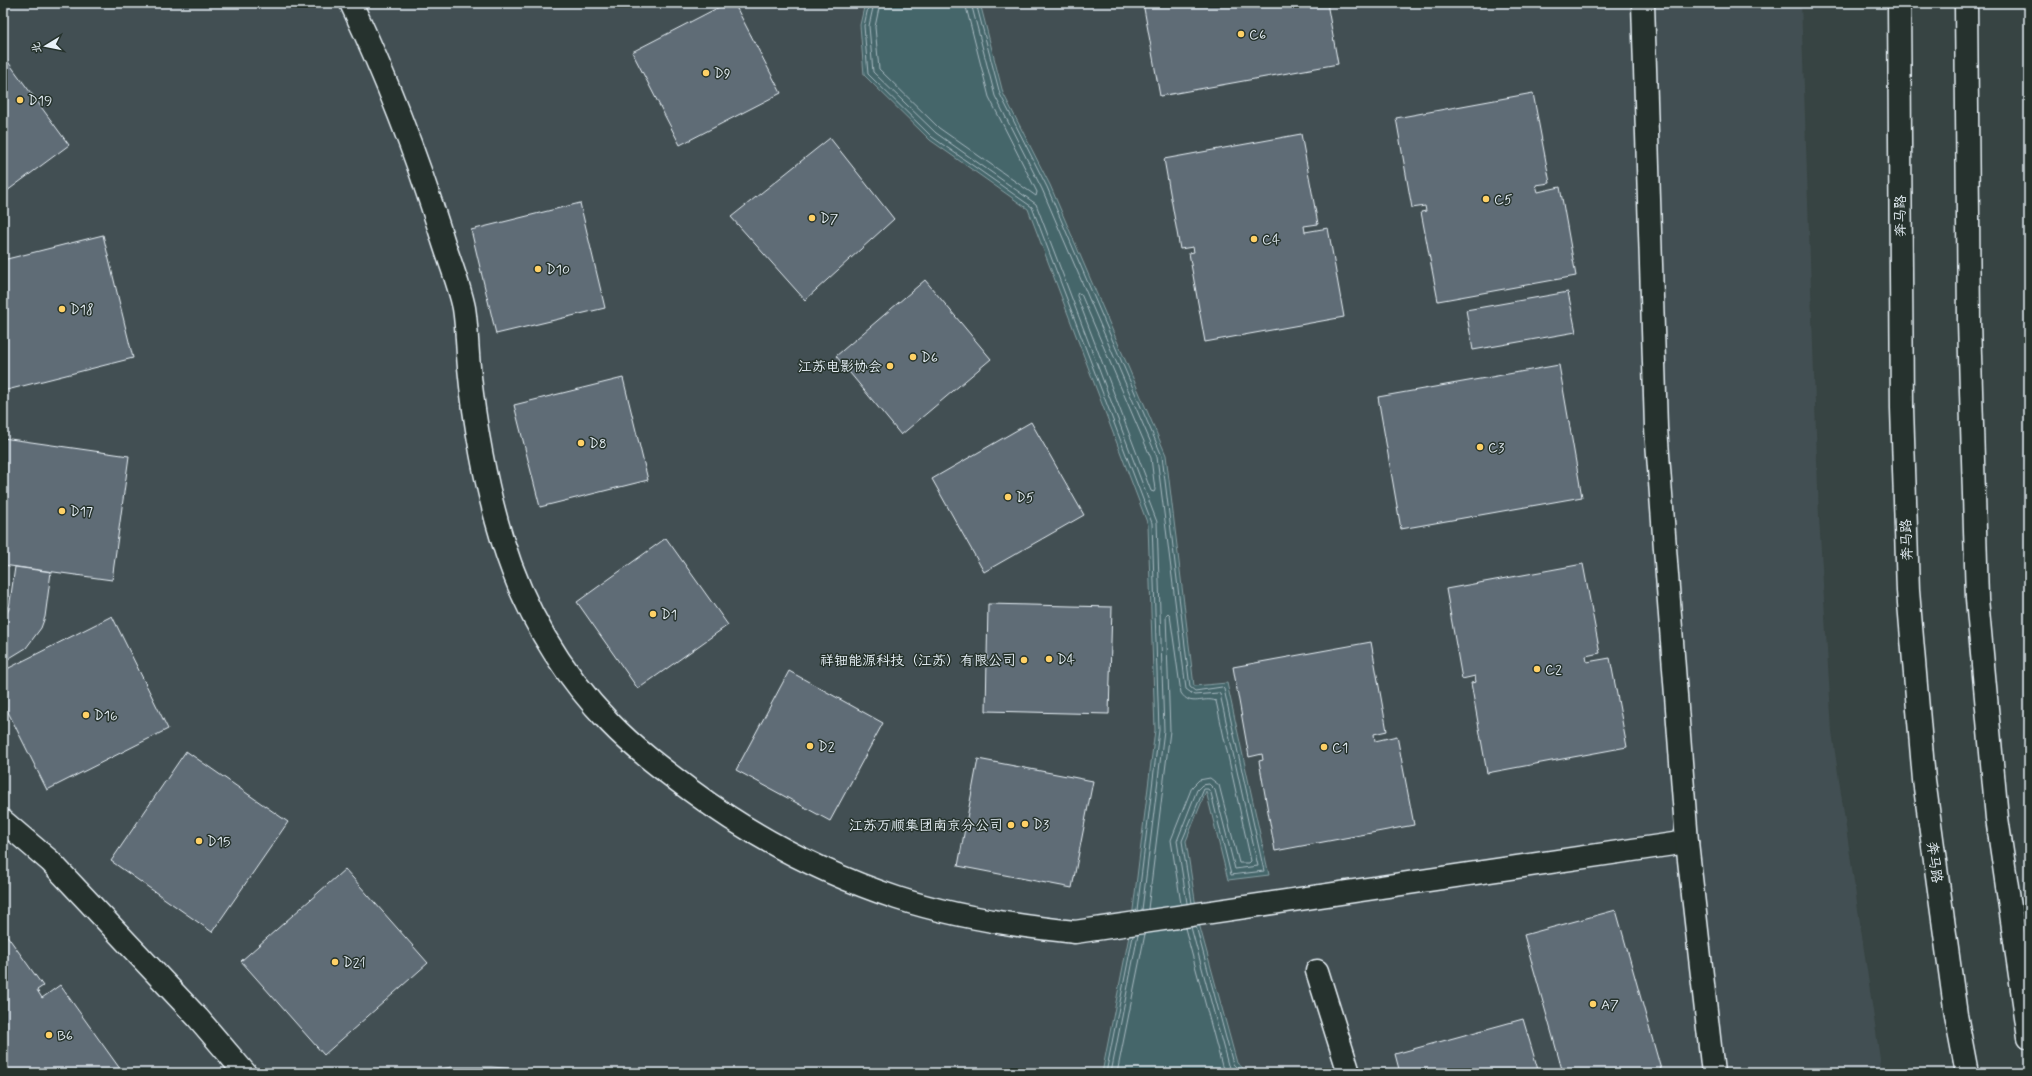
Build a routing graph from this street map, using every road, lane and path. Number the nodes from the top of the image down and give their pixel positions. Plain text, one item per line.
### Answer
1 (351, 3) edge
2 (1643, 3) edge
3 (1899, 3) edge
4 (1966, 3) edge
5 (3, 821) edge
6 (1687, 842) junction
7 (1317, 971) dead end
8 (2029, 1037) edge
9 (245, 1073) edge
10 (1349, 1073) edge
11 (1713, 1073) edge
12 (1967, 1073) edge

1 - 6 main road
2 - 6 main road
3 - 12 main road, 奔马路
4 - 8 main road
5 - 9 main road
6 - 11 main road
7 - 10 main road

